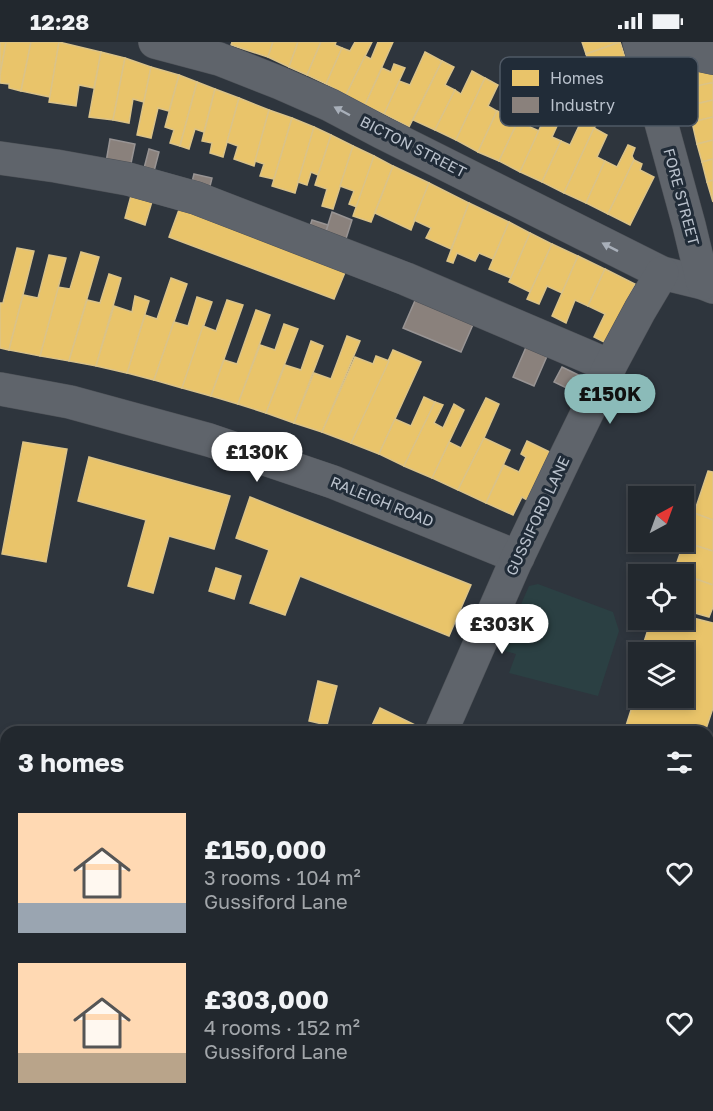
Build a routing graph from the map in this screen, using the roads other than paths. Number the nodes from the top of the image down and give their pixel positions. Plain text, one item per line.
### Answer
1 (155, 42) edge
2 (640, 48) edge
3 (713, 58) edge
4 (662, 126) edge
5 (0, 158) edge
6 (662, 273) junction
7 (708, 285) edge
8 (610, 366) junction
9 (0, 389) edge
10 (518, 557) junction
11 (444, 726) edge

6 -> 1 street, BICTON STREET
2 - 3 street
4 - 7 street, FORE STREET
5 - 8 street
6 - 7 street, BICTON STREET
6 - 8 street, GUSSIFORD LANE
8 - 10 street, GUSSIFORD LANE
9 - 10 street, RALEIGH ROAD
10 - 11 street, GUSSIFORD LANE

